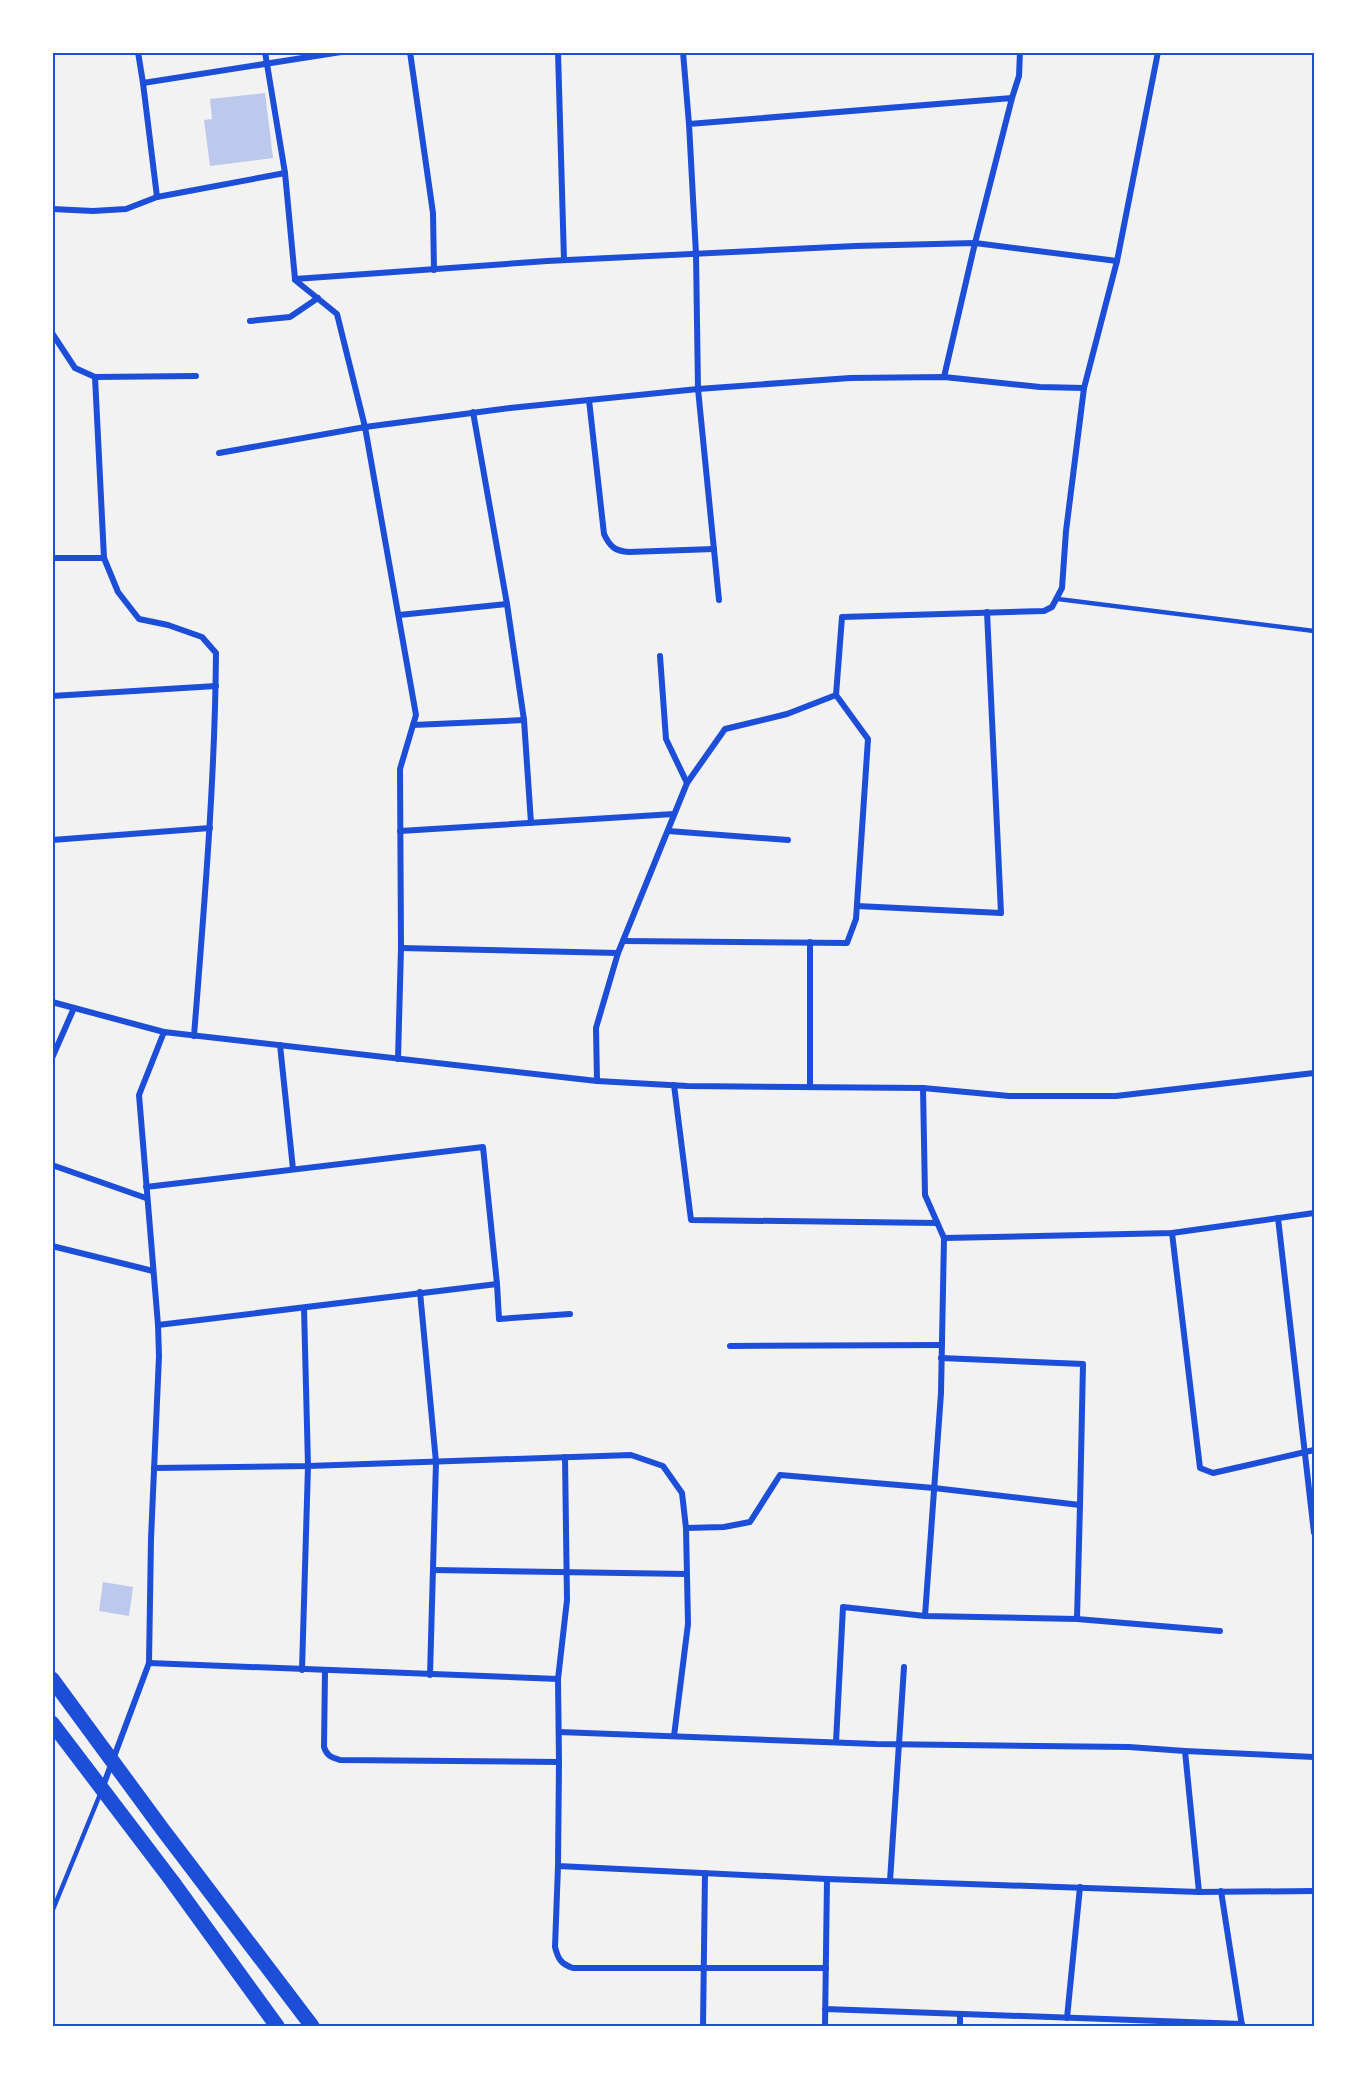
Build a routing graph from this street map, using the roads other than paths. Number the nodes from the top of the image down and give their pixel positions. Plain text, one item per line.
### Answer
1 (138, 52) edge
2 (265, 52) edge
3 (341, 52) edge
4 (410, 52) edge
5 (558, 52) edge
6 (683, 52) edge
7 (1020, 52) edge
8 (1158, 52) edge
9 (267, 63) junction
10 (143, 83) junction
11 (1012, 98) junction
12 (689, 124) junction
13 (285, 173) junction
14 (157, 197) junction
15 (52, 209) edge
16 (975, 243) junction
17 (696, 254) junction
18 (564, 260) junction
19 (1117, 261) junction
20 (434, 270) junction
21 (295, 279) junction
22 (318, 298) junction
23 (250, 321) dead end
24 (52, 333) edge
25 (196, 376) dead end
26 (95, 377) junction
27 (944, 377) junction
28 (1084, 388) junction
29 (698, 389) junction
30 (589, 400) junction
31 (473, 412) junction
32 (365, 427) junction
33 (219, 453) dead end
34 (714, 549) junction
35 (52, 558) edge
36 (104, 558) junction
37 (1058, 599) junction
38 (719, 600) dead end
39 (507, 604) junction
40 (987, 612) junction
41 (399, 615) junction
42 (1314, 631) edge
43 (660, 656) dead end
44 (216, 686) junction
45 (836, 695) junction
46 (52, 696) edge
47 (524, 720) junction
48 (413, 725) junction
49 (687, 783) junction
50 (674, 814) junction
51 (531, 823) junction
52 (210, 828) junction
53 (400, 831) junction
54 (668, 831) junction
55 (52, 840) edge
56 (788, 840) dead end
57 (857, 906) junction
58 (623, 941) junction
59 (810, 942) junction
60 (400, 948) junction
61 (618, 953) junction
62 (52, 1002) edge
63 (74, 1008) junction
64 (164, 1032) junction
65 (194, 1036) junction
66 (280, 1045) junction
67 (52, 1058) edge
68 (398, 1059) junction
69 (1314, 1073) edge
70 (597, 1081) junction
71 (674, 1085) junction
72 (810, 1087) junction
73 (923, 1088) junction
74 (52, 1165) edge
75 (293, 1169) junction
76 (146, 1187) junction
77 (146, 1198) junction
78 (1314, 1213) edge
79 (1278, 1218) junction
80 (937, 1223) junction
81 (1172, 1233) junction
82 (944, 1239) junction
83 (52, 1246) edge
84 (153, 1271) junction
85 (497, 1284) junction
86 (420, 1292) junction
87 (303, 1308) junction
88 (570, 1314) dead end
89 (158, 1325) junction
90 (942, 1345) junction
91 (730, 1346) dead end
92 (941, 1358) junction
93 (1314, 1450) edge
94 (1305, 1452) junction
95 (565, 1457) junction
96 (436, 1462) junction
97 (308, 1466) junction
98 (154, 1468) junction
99 (934, 1488) junction
100 (1080, 1505) junction
101 (686, 1528) junction
102 (1314, 1533) edge
103 (433, 1570) junction
104 (566, 1573) junction
105 (687, 1574) junction
106 (925, 1616) junction
107 (1077, 1620) junction
108 (1220, 1631) dead end
109 (149, 1663) junction
110 (903, 1667) dead end
111 (302, 1670) junction
112 (325, 1671) junction
113 (430, 1674) junction
114 (52, 1679) edge
115 (558, 1679) junction
116 (52, 1723) edge
117 (559, 1732) junction
118 (674, 1736) junction
119 (836, 1743) junction
120 (898, 1744) junction
121 (1185, 1752) junction
122 (1314, 1757) edge
123 (114, 1761) junction
124 (559, 1762) junction
125 (102, 1790) junction
126 (558, 1866) junction
127 (705, 1873) junction
128 (827, 1879) junction
129 (890, 1881) junction
130 (1080, 1887) junction
131 (1221, 1891) junction
132 (1314, 1891) edge
133 (1199, 1892) junction
134 (52, 1912) edge
135 (704, 1967) junction
136 (826, 1968) junction
137 (825, 2009) junction
138 (960, 2014) junction
139 (1067, 2018) junction
140 (1109, 2023) edge
141 (1242, 2025) edge
142 (275, 2026) edge
143 (312, 2026) edge
144 (703, 2026) edge
145 (825, 2026) edge
146 (960, 2026) edge

1 - 10 street
2 - 9 street
3 - 9 street
4 - 20 street
5 - 18 street
6 - 12 street
7 - 11 street
8 - 19 street
9 - 10 street
9 - 13 street
10 - 14 street
11 - 12 street
11 - 16 street
12 - 17 street
13 - 14 street
13 - 21 street
14 - 15 street
16 - 17 street
16 - 19 street
16 - 27 street
17 - 18 street
17 - 29 street
18 - 20 street
19 - 28 street
20 - 21 street
21 - 22 street
22 - 23 street
22 - 32 street
24 - 26 street
25 - 26 street
26 - 36 street
27 - 28 street
27 - 29 street
28 - 37 street
29 - 30 street
29 - 34 street
30 - 31 street
30 - 34 street
31 - 32 street
31 - 39 street
32 - 33 street
32 - 41 street
34 - 38 street
35 - 36 street
36 - 44 street
37 - 40 street
37 - 42 lane
39 - 41 street
39 - 47 street
40 - 45 street
40 - 57 street
41 - 48 street
43 - 49 street
44 - 46 street
44 - 52 street
45 - 49 street
45 - 57 street
47 - 48 street
47 - 51 street
48 - 53 street
49 - 50 street
50 - 51 street
50 - 54 street
51 - 53 street
52 - 55 street
52 - 65 street
53 - 60 street
54 - 56 street
54 - 58 street
57 - 59 street
58 - 59 street
58 - 61 street
59 - 72 street
60 - 61 street
60 - 68 street
61 - 70 street
62 - 63 street
63 - 64 street
63 - 67 street
64 - 65 street
64 - 76 street
65 - 66 street
66 - 68 street
66 - 75 street
68 - 70 street
69 - 73 street
70 - 71 street
71 - 72 street
71 - 80 street
72 - 73 street
73 - 80 street
74 - 77 street
75 - 76 street
75 - 85 street
76 - 77 street
77 - 84 street
78 - 79 street
79 - 81 street
79 - 94 street
80 - 82 street
81 - 82 street
81 - 94 street
82 - 90 street
83 - 84 street
84 - 89 street
85 - 86 street
85 - 88 street
86 - 87 street
86 - 96 street
87 - 89 street
87 - 97 street
89 - 98 street
90 - 91 street
90 - 92 street
92 - 99 street
92 - 100 street
93 - 94 street
94 - 102 street
95 - 96 street
95 - 101 street
95 - 104 street
96 - 97 street
96 - 103 street
97 - 98 street
97 - 111 street
98 - 109 street
99 - 100 street
99 - 101 street
99 - 106 street
100 - 107 street
101 - 105 street
103 - 104 street
103 - 113 street
104 - 105 street
104 - 115 street
105 - 118 street
106 - 107 street
106 - 119 street
107 - 108 street
109 - 111 street
109 - 123 street
110 - 120 street
111 - 112 street
112 - 113 street
112 - 124 street
113 - 115 street
114 - 123 main road
115 - 117 street
116 - 125 main road
117 - 118 street
117 - 124 street
118 - 119 street
119 - 120 street
120 - 121 street
120 - 129 street
121 - 122 street
121 - 133 street
123 - 125 street
123 - 143 main road
124 - 126 street
125 - 134 lane
125 - 142 main road
126 - 127 street
126 - 135 street
127 - 128 street
127 - 135 street
128 - 129 street
128 - 136 street
129 - 130 street
130 - 133 street
130 - 139 street
131 - 132 street
131 - 133 street
131 - 141 street
135 - 136 street
135 - 144 street
136 - 137 street
137 - 138 street
137 - 145 street
138 - 139 street
138 - 146 street
139 - 140 street
140 - 141 street

